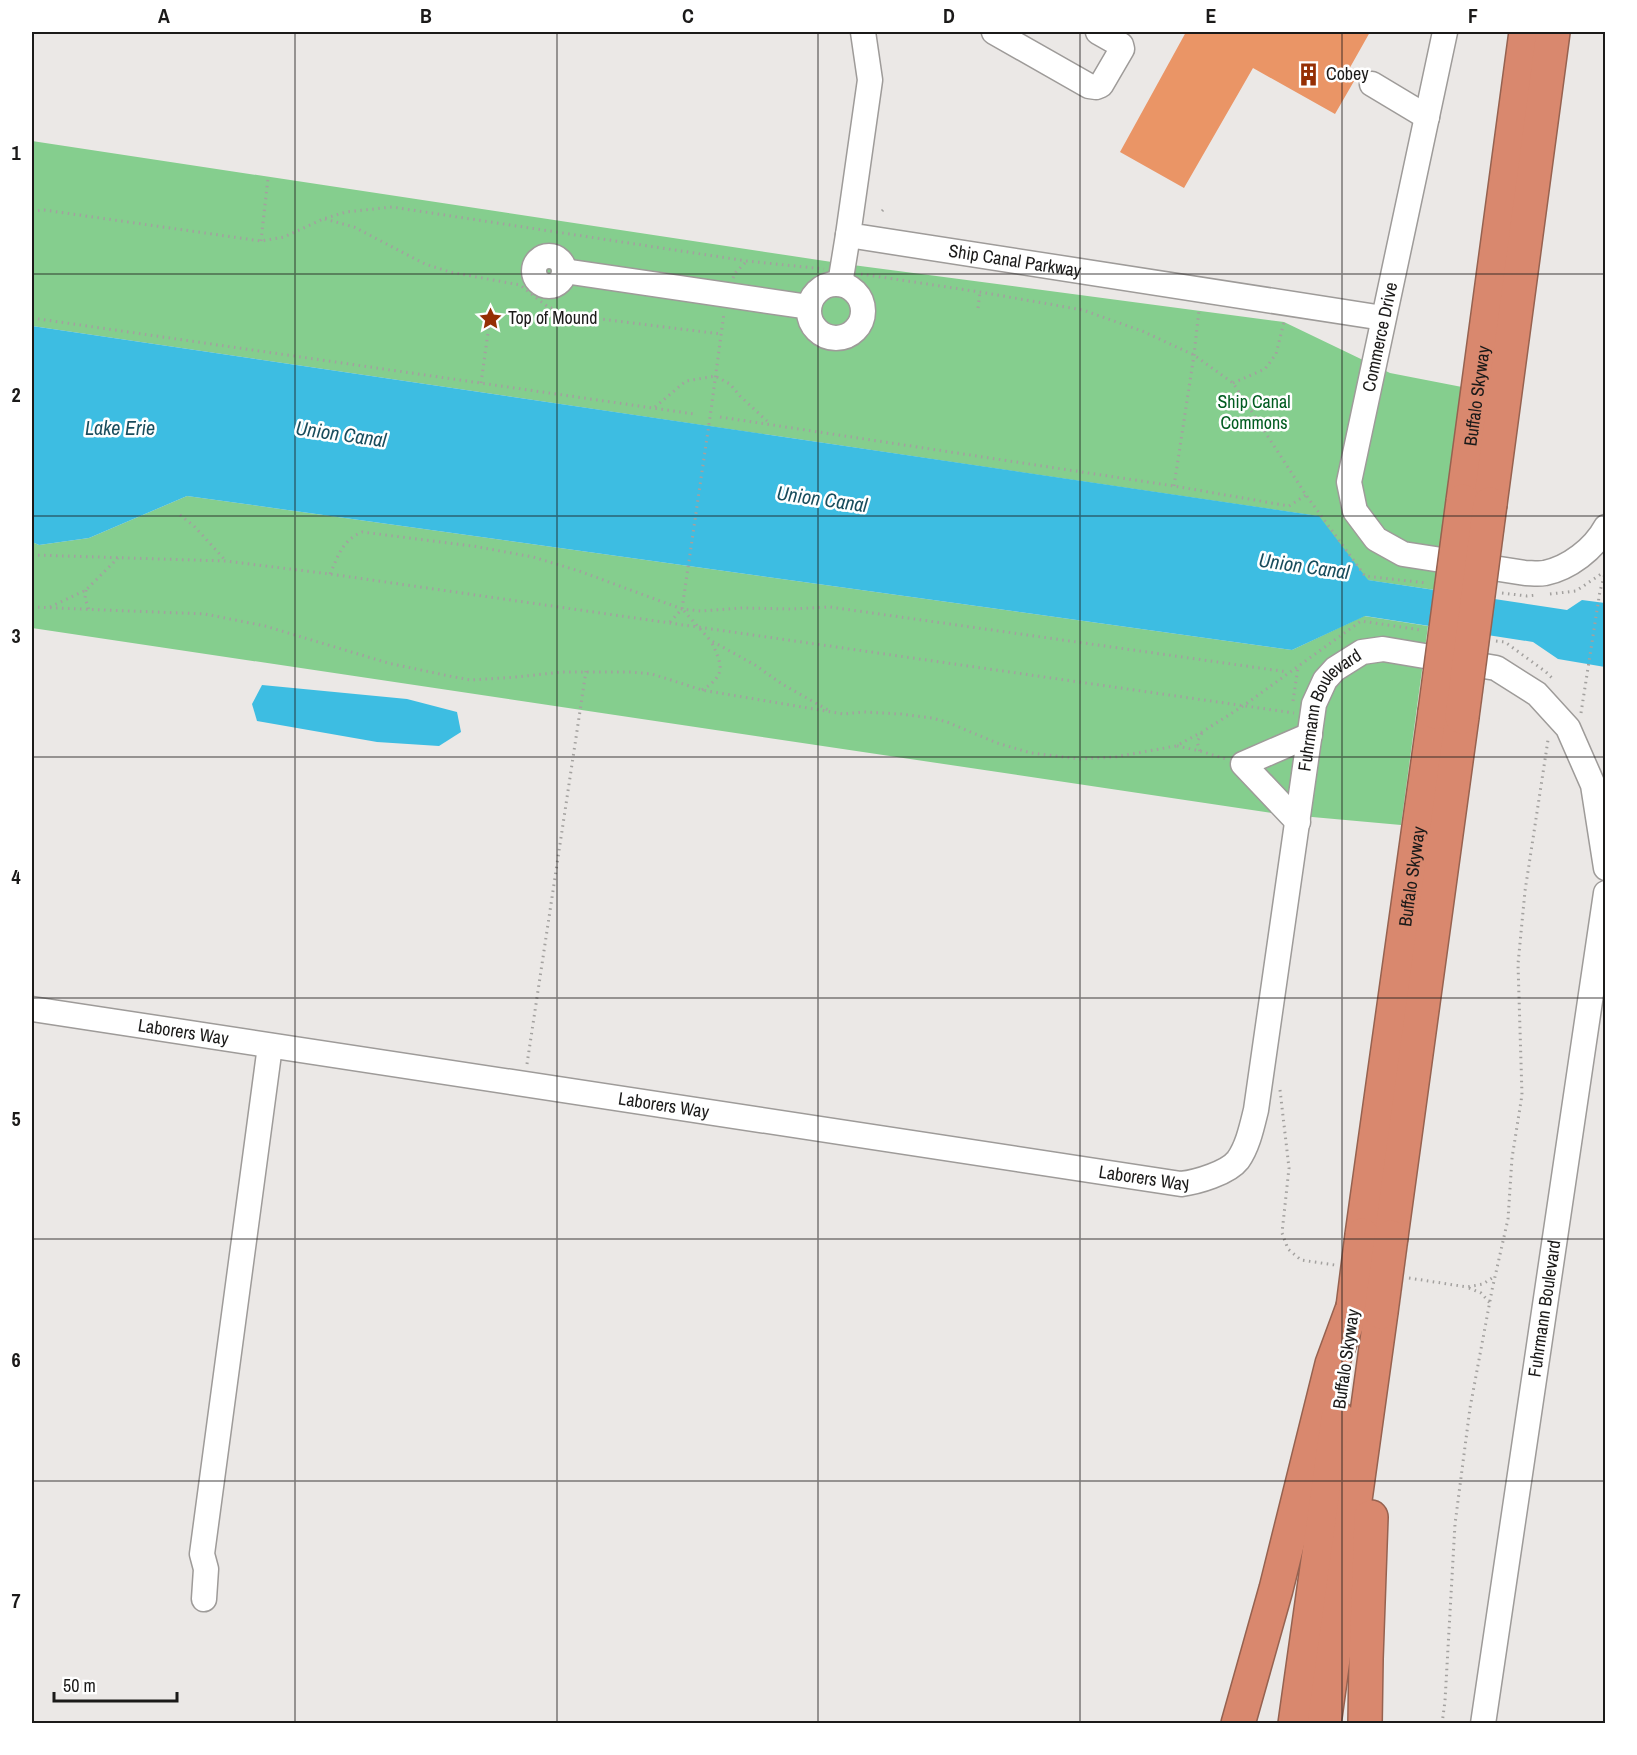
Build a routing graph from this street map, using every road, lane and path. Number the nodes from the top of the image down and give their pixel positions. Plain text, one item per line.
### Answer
1 (863, 32) edge
2 (994, 32) edge
3 (1098, 32) edge
4 (1445, 32) edge
5 (1526, 32) edge
6 (1553, 42) edge
7 (1372, 84) dead end
8 (1427, 117) junction
9 (268, 178) dead end
10 (886, 207) dead end
11 (882, 211) dead end
12 (324, 219) dead end
13 (848, 235) junction
14 (261, 241) dead end
15 (747, 261) dead end
16 (564, 271) dead end
17 (840, 284) junction
18 (980, 292) dead end
19 (727, 296) junction
20 (809, 307) junction
21 (978, 308) dead end
22 (1199, 310) dead end
23 (32, 318) edge
24 (490, 318) dead end
25 (1383, 318) junction
26 (1284, 322) dead end
27 (721, 334) junction
28 (715, 376) junction
29 (481, 383) junction
30 (1233, 383) dead end
31 (655, 407) junction
32 (694, 414) dead end
33 (720, 417) dead end
34 (768, 423) junction
35 (1174, 486) junction
36 (1306, 495) dead end
37 (1477, 503) junction
38 (180, 515) dead end
39 (1605, 527) edge
40 (32, 555) edge
41 (118, 558) junction
42 (226, 561) junction
43 (1605, 570) edge
44 (330, 574) junction
45 (86, 590) junction
46 (32, 607) edge
47 (48, 608) junction
48 (682, 609) junction
49 (89, 610) junction
50 (669, 622) junction
51 (697, 626) junction
52 (710, 639) junction
53 (586, 671) junction
54 (702, 690) junction
55 (1243, 706) junction
56 (833, 712) junction
57 (1291, 712) dead end
58 (1580, 720) dead end
59 (1202, 732) junction
60 (1545, 733) dead end
61 (1310, 735) junction
62 (1556, 736) dead end
63 (1548, 740) junction
64 (1176, 746) junction
65 (1200, 751) junction
66 (1234, 762) dead end
67 (1298, 822) junction
68 (1605, 868) edge
69 (1605, 893) edge
70 (32, 1009) edge
71 (270, 1046) junction
72 (527, 1065) dead end
73 (1280, 1088) dead end
74 (1256, 1110) joint
75 (1345, 1267) dead end
76 (1401, 1276) dead end
77 (1495, 1276) junction
78 (1467, 1287) junction
79 (1490, 1303) junction
80 (1367, 1309) junction
81 (204, 1599) dead end
82 (1238, 1724) edge
83 (1295, 1724) edge
84 (1324, 1724) edge
85 (1365, 1724) edge
86 (1442, 1724) edge
87 (1483, 1724) edge

1 - 13 street
2 - 3 street
4 - 8 street, Commerce Drive
5 - 37 highway, Buffalo Skyway
6 - 37 highway, Buffalo Skyway
7 - 8 street
8 - 25 street, Commerce Drive
9 - 14 path
10 - 11 path
12 - 27 path
13 - 17 street
13 - 25 street, Ship Canal Parkway
15 - 19 path
16 - 19 street
17 - 20 street
17 - 20 street
18 - 21 path
19 - 20 street
19 - 27 path
22 - 35 path
23 - 29 path
24 - 29 path
25 - 39 street, Commerce Drive
26 - 30 path
27 - 28 path
28 - 31 path
28 - 34 path
28 - 48 path
29 - 31 path
31 - 32 path
33 - 34 path
34 - 35 path
35 - 36 path
37 - 80 highway, Buffalo Skyway, bridge
38 - 42 path
40 - 41 path
41 - 42 path
41 - 45 path
42 - 44 path
43 - 58 path
44 - 48 path
44 - 50 path
45 - 47 path
45 - 49 path
46 - 47 path
47 - 49 path
48 - 50 path
48 - 51 path
48 - 55 path
49 - 53 path
50 - 51 path
51 - 52 path
51 - 55 path
52 - 54 path
52 - 56 path
53 - 54 path
53 - 72 path
54 - 56 path
55 - 57 path
55 - 59 path
56 - 64 path
59 - 64 path
59 - 65 path
60 - 63 path
61 - 67 street, Fuhrmann Boulevard
61 - 67 street
61 - 68 street, Fuhrmann Boulevard
62 - 63 path
63 - 77 path
64 - 65 path
65 - 66 path
67 - 74 street, Fuhrmann Boulevard
69 - 87 street, Fuhrmann Boulevard
70 - 71 street, Laborers Way
71 - 74 street, Laborers Way
71 - 81 street
73 - 75 path
76 - 78 path
77 - 78 path
77 - 79 path
78 - 79 path
79 - 86 path
80 - 82 highway
80 - 83 highway, Buffalo Skyway
80 - 84 highway, Buffalo Skyway
80 - 85 highway

